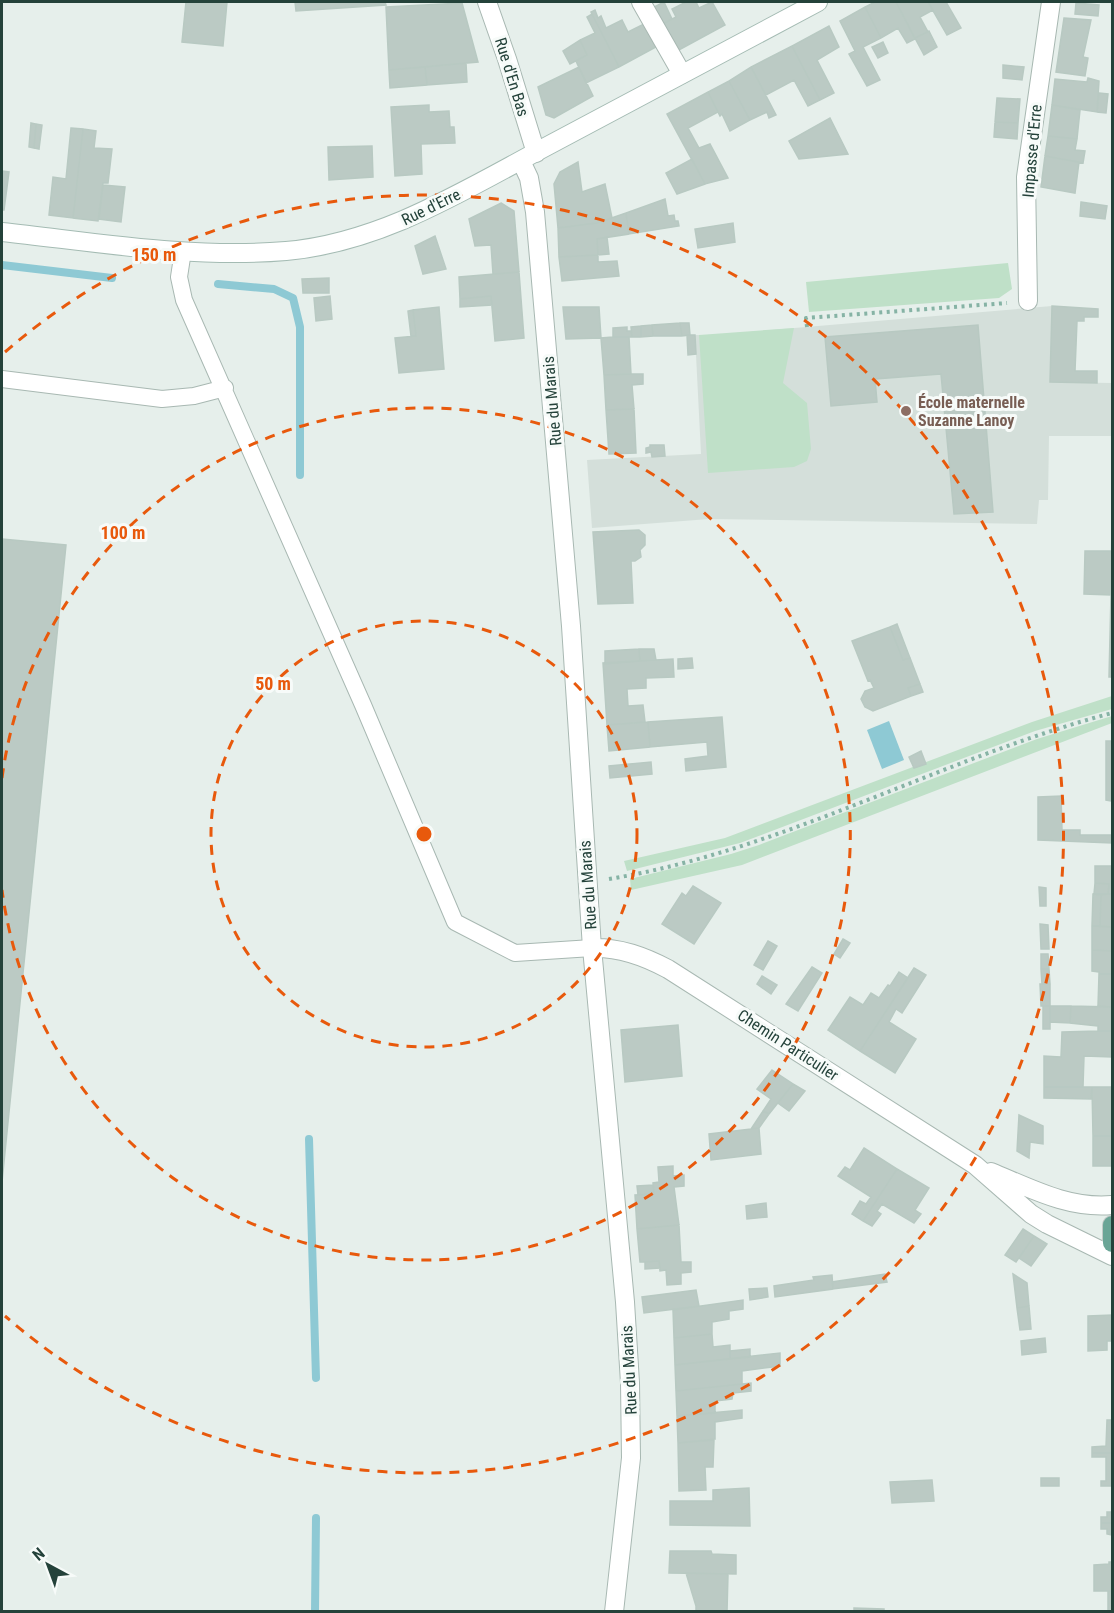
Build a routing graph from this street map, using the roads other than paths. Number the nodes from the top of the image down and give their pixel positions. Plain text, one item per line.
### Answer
1 (487, 2) edge
2 (641, 2) edge
3 (818, 2) edge
4 (1051, 2) edge
5 (682, 74) junction
6 (528, 157) junction
7 (2, 232) edge
8 (183, 251) junction
9 (1028, 301) road end
10 (2, 380) edge
11 (225, 388) junction
12 (592, 948) junction
13 (975, 1165) junction
14 (1113, 1205) edge
15 (1113, 1225) edge
16 (1113, 1243) edge
17 (1113, 1256) edge
18 (614, 1611) edge

1 - 6 street, Rue d'En Bas
2 - 5 street
3 - 5 street, Rue d'Erre
4 - 9 street, Impasse d'Erre
5 - 6 street, Rue d'Erre
6 - 8 street, Rue d'Erre
6 - 12 street, Rue du Marais
7 - 8 street, Rue d'Erre
8 - 11 lane
10 - 11 lane
11 - 12 lane
12 - 13 street, Chemin Particulier
12 - 18 street, Rue du Marais
13 - 14 street, Chemin Particulier
13 - 17 street, Chemin Particulier
15 - 16 main road

